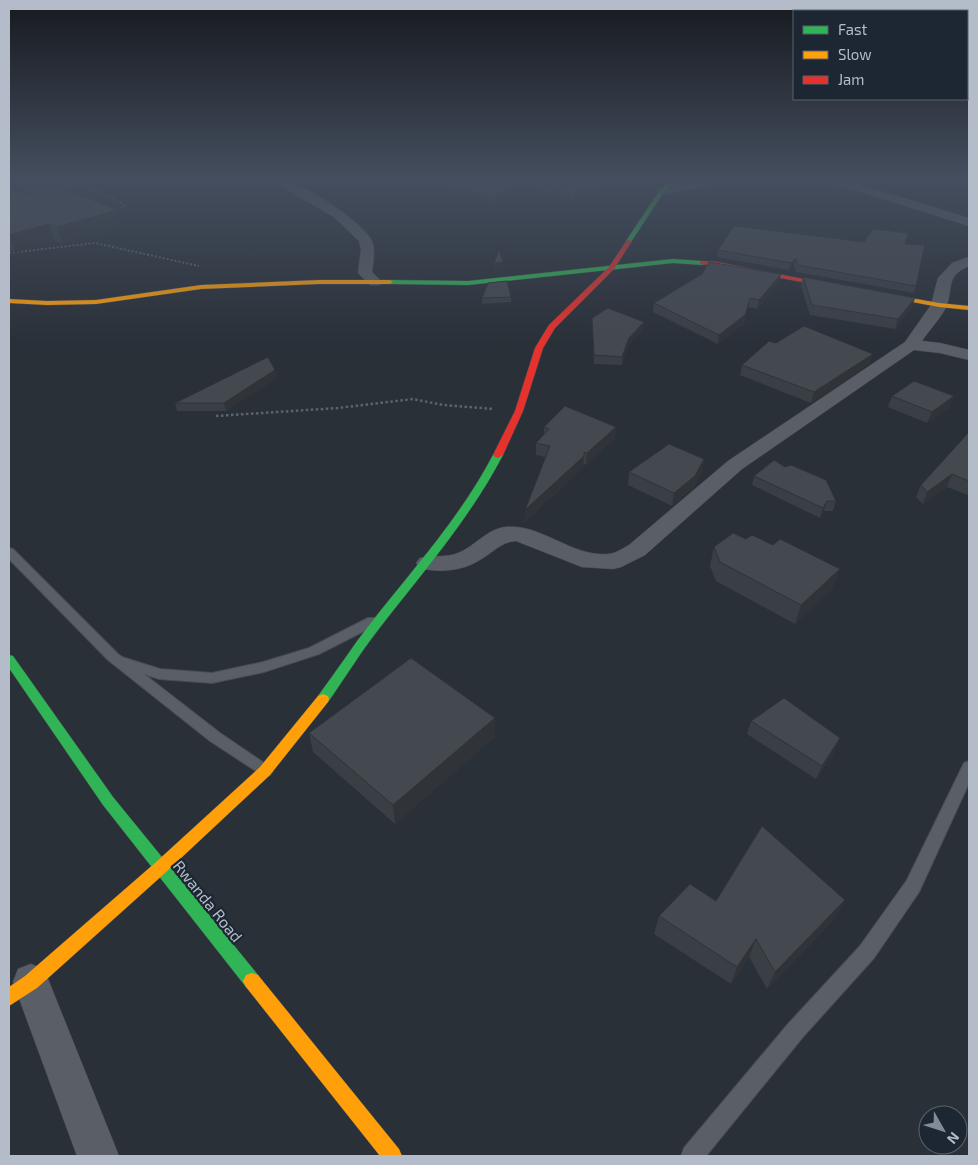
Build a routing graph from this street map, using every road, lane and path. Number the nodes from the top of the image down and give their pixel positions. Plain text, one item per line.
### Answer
1 (358, 233) edge
2 (633, 233) edge
3 (9, 253) edge
4 (969, 261) edge
5 (205, 268) dead end
6 (612, 268) junction
7 (375, 282) junction
8 (9, 301) edge
9 (939, 305) junction
10 (969, 308) edge
11 (911, 345) junction
12 (969, 355) edge
13 (519, 411) junction
14 (216, 416) dead end
15 (9, 552) edge
16 (428, 563) junction
17 (382, 617) junction
18 (113, 657) junction
19 (9, 659) edge
20 (969, 767) edge
21 (265, 771) junction
22 (160, 868) junction
23 (20, 990) edge
24 (98, 1156) edge
25 (392, 1156) edge
26 (692, 1156) edge

1 - 7 street
2 - 6 main road
3 - 5 path
4 - 9 street
6 - 7 main road
6 - 9 main road
6 - 13 main road
7 - 8 main road
9 - 10 main road
9 - 11 street
11 - 12 street
11 - 16 street
13 - 14 path
13 - 16 main road
15 - 18 lane
16 - 17 main road
17 - 18 lane
17 - 21 main road
18 - 21 lane
19 - 22 main road, Rwanda Road
20 - 26 lane
21 - 22 main road
22 - 23 main road
22 - 25 main road, Rwanda Road
23 - 24 street

